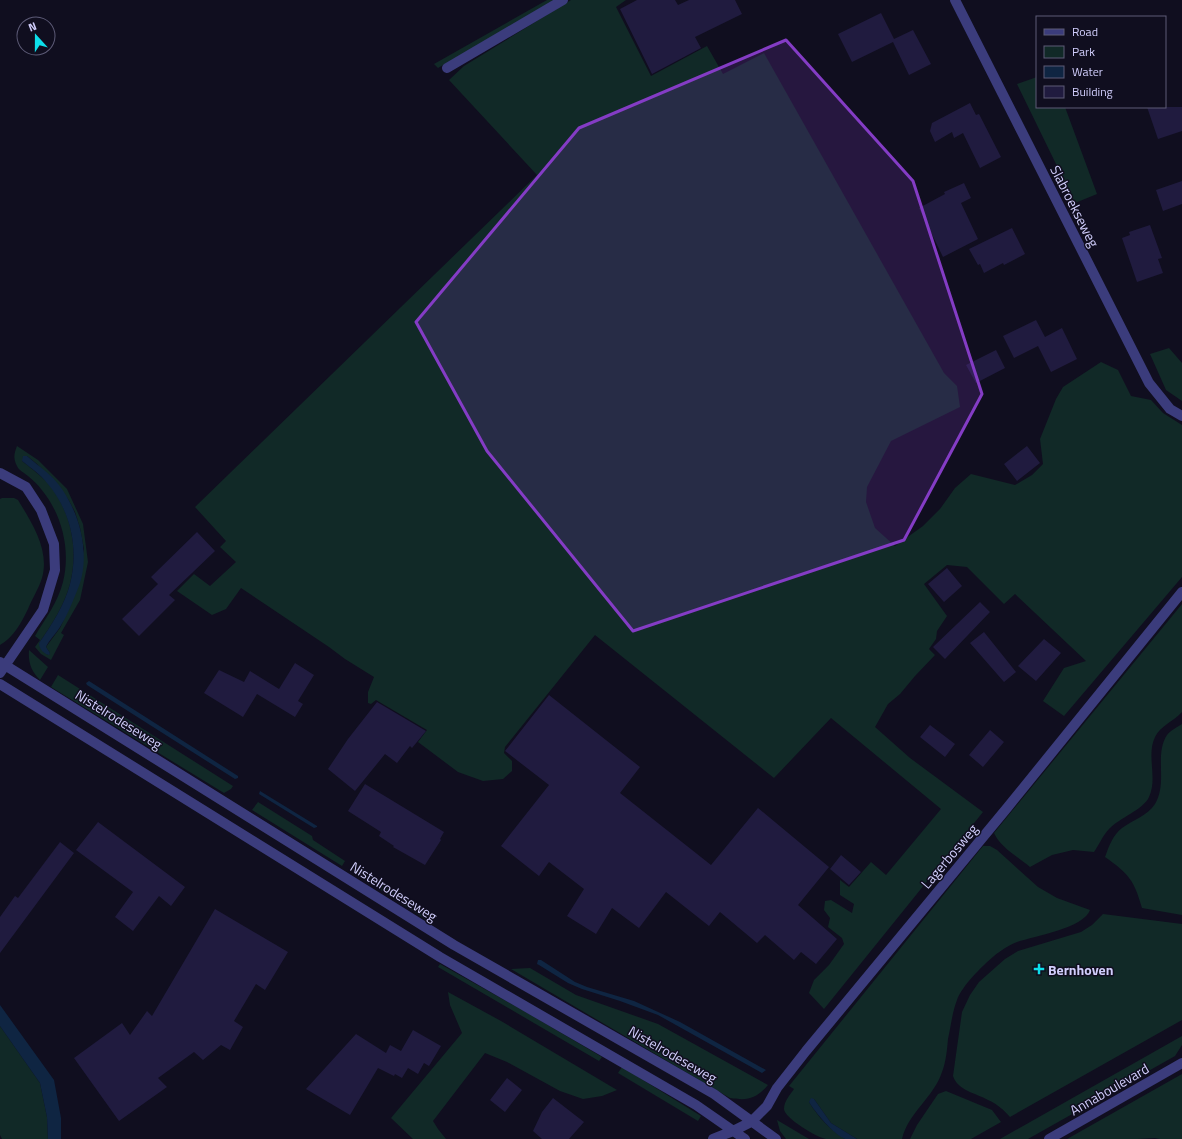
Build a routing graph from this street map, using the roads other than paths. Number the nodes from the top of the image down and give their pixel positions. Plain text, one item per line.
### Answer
1 (563, 0) edge
2 (955, 0) edge
3 (447, 68) dead end
4 (1182, 416) edge
5 (0, 473) edge
6 (1182, 592) edge
7 (2, 667) edge
8 (0, 684) edge
9 (1182, 1063) edge
10 (751, 1122) junction
11 (733, 1131) junction
12 (713, 1139) edge
13 (745, 1139) edge
14 (776, 1139) edge
15 (1049, 1139) edge

1 - 3 street
2 - 4 street, Slabroekseweg
5 - 7 street
6 - 10 street, Lagerbosweg
7 - 10 street, Nistelrodeseweg
8 - 11 street
9 - 15 street, Annaboulevard
10 - 11 street, Lagerbosweg
10 - 14 street, Nistelrodeseweg
11 - 12 street
11 - 13 street

